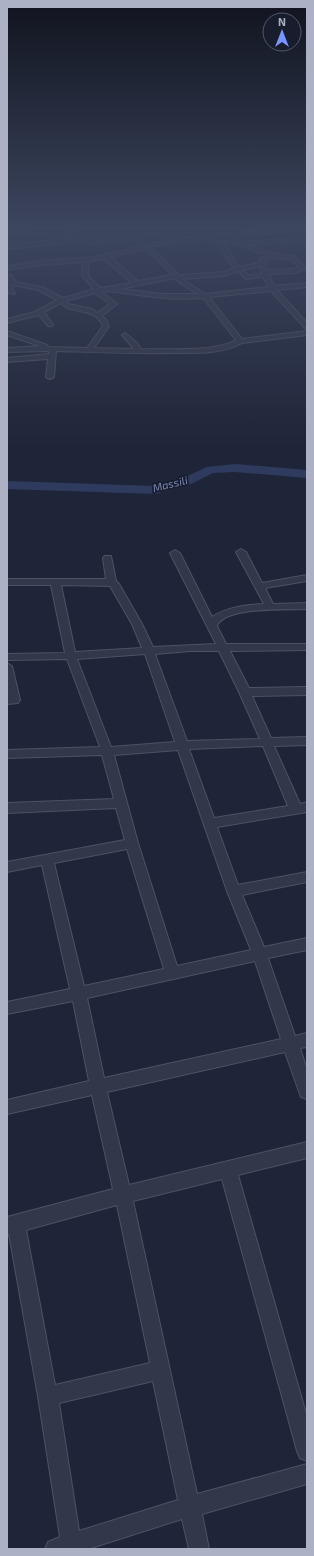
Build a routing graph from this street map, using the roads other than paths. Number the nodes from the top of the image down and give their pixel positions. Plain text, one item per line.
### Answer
1 (59, 302) edge
2 (63, 302) edge
3 (111, 302) edge
4 (209, 302) edge
5 (284, 302) edge
6 (40, 312) junction
7 (97, 316) junction
8 (7, 321) edge
9 (50, 325) dead end
10 (307, 327) edge
11 (7, 332) edge
12 (307, 332) edge
13 (125, 335) dead end
14 (240, 341) junction
15 (7, 350) edge
16 (89, 350) junction
17 (52, 351) junction
18 (139, 351) junction
19 (7, 360) edge
20 (50, 377) dead end
21 (241, 552) dead end
22 (175, 553) dead end
23 (108, 558) dead end
24 (307, 578) edge
25 (7, 582) edge
26 (55, 582) junction
27 (111, 582) junction
28 (259, 586) junction
29 (307, 606) edge
30 (270, 607) junction
31 (212, 626) junction
32 (307, 647) edge
33 (222, 648) junction
34 (149, 650) junction
35 (71, 656) junction
36 (7, 657) edge
37 (7, 666) edge
38 (307, 691) edge
39 (245, 692) junction
40 (7, 700) edge
41 (307, 741) edge
42 (268, 742) junction
43 (184, 745) junction
44 (106, 751) junction
45 (7, 754) edge
46 (121, 803) junction
47 (7, 808) edge
48 (302, 808) edge
49 (211, 823) junction
50 (132, 843) junction
51 (47, 859) junction
52 (7, 867) edge
53 (307, 877) edge
54 (234, 891) junction
55 (307, 944) edge
56 (259, 953) junction
57 (172, 973) junction
58 (79, 995) junction
59 (7, 1008) edge
60 (307, 1040) edge
61 (289, 1044) junction
62 (98, 1087) junction
63 (307, 1092) edge
64 (7, 1106) edge
65 (307, 1150) edge
66 (228, 1170) junction
67 (123, 1195) junction
68 (12, 1225) edge
69 (160, 1370) junction
70 (48, 1396) junction
71 (307, 1451) edge
72 (307, 1474) edge
73 (190, 1507) junction
74 (64, 1546) edge
75 (199, 1549) edge

1 - 6 street
2 - 7 street
3 - 7 street
4 - 14 street
5 - 10 street
6 - 8 street
6 - 9 street
7 - 16 street
11 - 17 street
12 - 14 street
13 - 18 street
14 - 18 street
15 - 17 street
16 - 17 street
16 - 18 street
17 - 19 street
17 - 20 street
21 - 28 street
22 - 31 street
23 - 27 street
24 - 28 street
25 - 26 street
26 - 27 street
26 - 35 street
27 - 34 street
28 - 30 street
29 - 30 street
30 - 31 street
31 - 33 street
32 - 33 street
33 - 34 street
33 - 39 street
34 - 35 street
34 - 43 street
35 - 36 street
35 - 44 street
37 - 40 street
38 - 39 street
39 - 42 street
41 - 42 street
42 - 43 street
42 - 48 street
43 - 44 street
43 - 49 street
44 - 45 street
44 - 46 street
46 - 47 street
46 - 50 street
48 - 49 street
49 - 54 street
50 - 51 street
50 - 57 street
51 - 52 street
51 - 58 street
53 - 54 street
54 - 56 street
55 - 56 street
56 - 57 street
56 - 61 street
57 - 58 street
58 - 59 street
58 - 62 street
60 - 61 street
61 - 62 street
61 - 63 street
62 - 64 street
62 - 67 street
65 - 66 street
66 - 67 street
66 - 71 street
67 - 68 street
67 - 69 street
68 - 70 street
69 - 70 street
69 - 73 street
70 - 74 street
72 - 73 street
73 - 74 street
73 - 75 street

